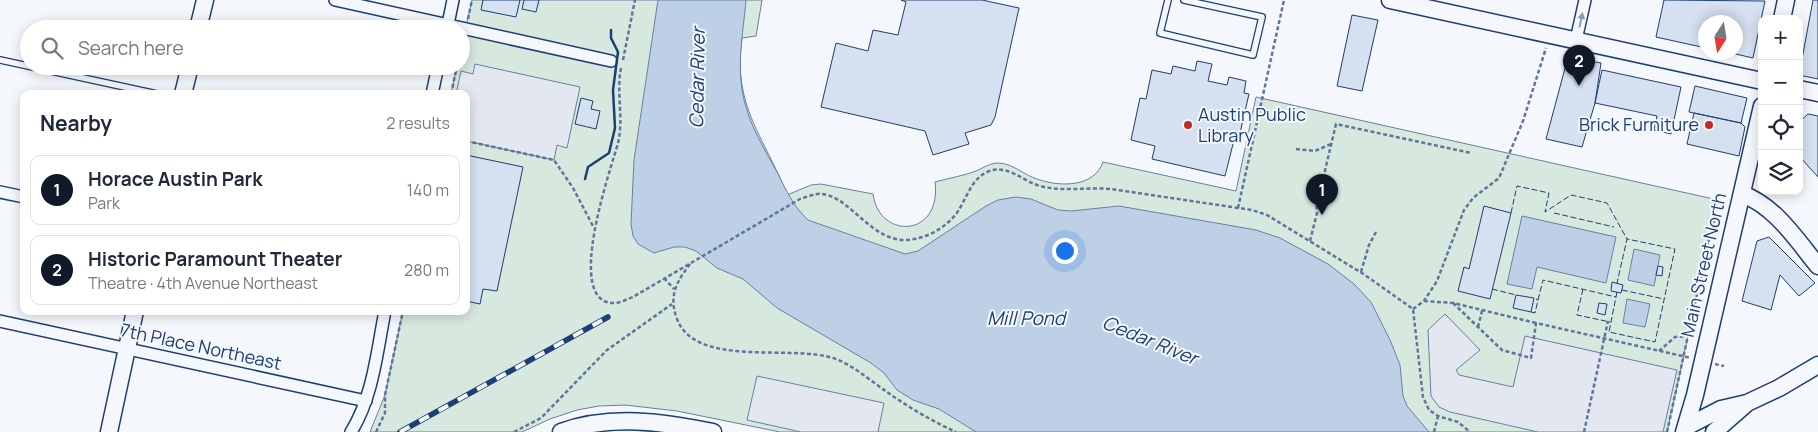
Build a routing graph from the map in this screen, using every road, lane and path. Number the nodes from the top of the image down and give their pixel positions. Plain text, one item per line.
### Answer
1 (204, 0) edge
2 (335, 0) edge
3 (453, 0) edge
4 (634, 0) edge
5 (1168, 0) edge
6 (1184, 0) edge
7 (1284, 0) edge
8 (1390, 0) edge
9 (1585, 0) edge
10 (1786, 0) edge
11 (1212, 3) edge
12 (1783, 15) edge
13 (200, 20) edge
14 (418, 20) edge
15 (449, 20) edge
16 (470, 32) edge
17 (1549, 34) junction
18 (1576, 40) junction
19 (0, 60) edge
20 (611, 61) dead end
21 (20, 64) edge
22 (69, 75) edge
23 (188, 75) edge
24 (436, 75) edge
25 (455, 75) edge
26 (1758, 80) edge
27 (139, 90) edge
28 (184, 90) edge
29 (433, 90) edge
30 (452, 90) edge
31 (1803, 91) edge
32 (1818, 94) edge
33 (1758, 124) edge
34 (470, 142) edge
35 (1331, 144) junction
36 (1296, 149) dead end
37 (1471, 153) dead end
38 (0, 192) edge
39 (1742, 194) junction
40 (20, 196) edge
41 (1238, 208) junction
42 (1720, 223) dead end
43 (594, 229) junction
44 (1376, 232) dead end
45 (1310, 241) junction
46 (692, 261) junction
47 (1818, 266) edge
48 (1361, 272) junction
49 (664, 278) junction
50 (674, 289) junction
51 (1424, 301) junction
52 (1453, 303) junction
53 (672, 304) junction
54 (1413, 310) junction
55 (1482, 310) junction
56 (134, 315) edge
57 (384, 315) edge
58 (402, 315) edge
59 (0, 321) edge
60 (1608, 321) dead end
61 (1536, 323) junction
62 (1478, 327) junction
63 (1688, 336) junction
64 (1604, 338) junction
65 (127, 350) junction
66 (1818, 365) edge
67 (1697, 383) junction
68 (366, 401) junction
69 (1747, 403) junction
70 (1721, 409) junction
71 (1438, 416) junction
72 (1685, 429) edge
73 (109, 432) edge
74 (351, 432) edge
75 (376, 432) edge
76 (514, 432) edge
77 (560, 432) edge
78 (713, 432) edge
79 (956, 432) edge
80 (1434, 432) edge
81 (1470, 432) edge
82 (1584, 432) edge
83 (1667, 432) edge
84 (1714, 432) edge

1 - 13 street
2 - 14 street
3 - 15 street
4 - 43 path
5 - 11 lane
6 - 11 lane
7 - 41 path
8 - 17 street
18 -> 9 street
10 - 12 street
16 - 20 street
17 - 18 street
17 - 51 path
18 - 26 street
19 - 21 lane
22 - 27 lane
23 - 28 street
24 - 29 street
25 - 30 path
31 - 32 street
33 - 39 street, Main Street North
34 - 43 path
35 - 36 path
35 - 37 path
35 - 45 path
38 - 40 street
39 - 47 street
39 - 67 street, Main Street North
41 - 45 path
41 - 46 path
42 - 63 path
43 - 49 path
44 - 48 path
45 - 48 path
46 - 49 path
46 - 50 path
48 - 54 path
49 - 50 path
50 - 53 path
51 - 52 path
51 - 54 path
52 - 55 path
52 - 62 path
53 - 76 path
53 - 79 path
54 - 71 path
55 - 61 path
55 - 62 path
56 - 65 street
57 - 68 street
58 - 75 path
59 - 65 street, 7th Place Northeast
60 - 64 path
61 - 62 path
61 - 64 path
63 - 64 path
63 - 83 path
64 - 82 path
65 - 68 street, 7th Place Northeast
65 - 73 street
66 - 69 street
67 - 70 street
67 - 72 street, Main Street North
68 - 74 street
69 - 70 street
69 - 84 street
70 - 72 street
71 - 80 path
71 - 81 path
77 - 78 street

